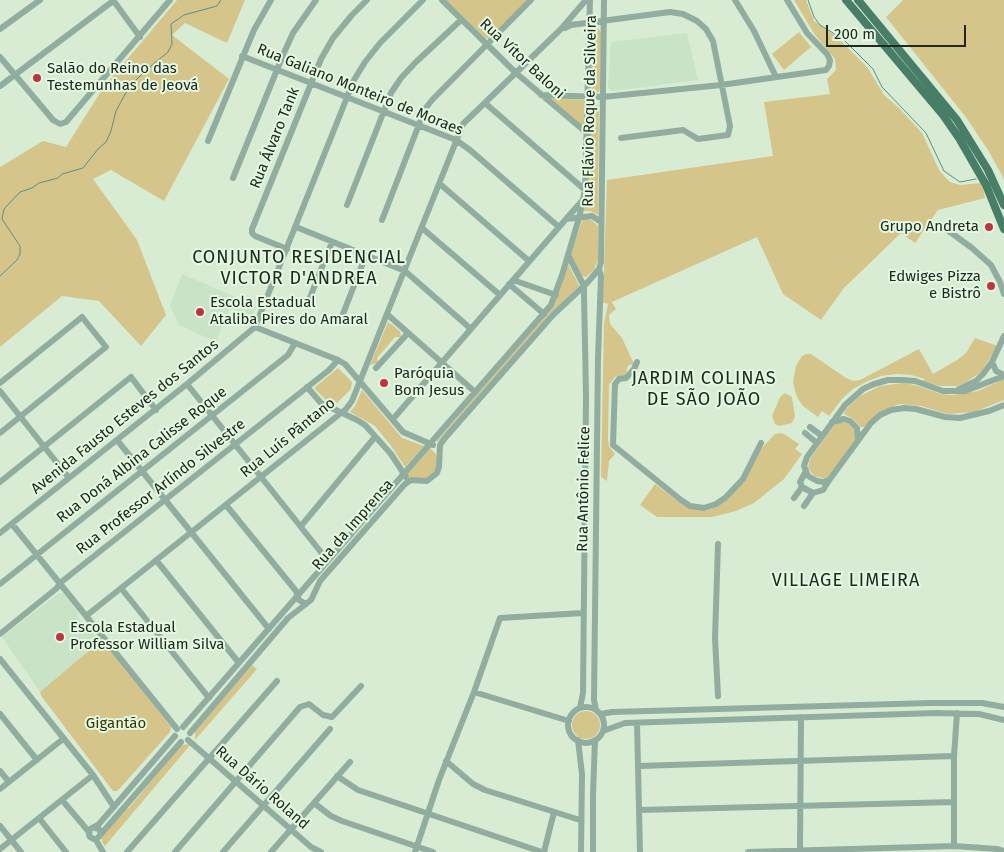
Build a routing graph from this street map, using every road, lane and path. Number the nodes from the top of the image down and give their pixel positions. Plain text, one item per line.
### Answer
1 (40, 0) edge
2 (113, 0) edge
3 (170, 0) edge
4 (271, 0) edge
5 (316, 0) edge
6 (367, 0) edge
7 (423, 0) edge
8 (442, 0) edge
9 (532, 0) edge
10 (586, 0) edge
11 (590, 0) edge
12 (604, 0) edge
13 (735, 0) edge
14 (788, 0) edge
15 (846, 0) edge
16 (858, 0) edge
17 (461, 20) junction
18 (604, 22) junction
19 (590, 23) junction
20 (582, 24) junction
21 (0, 29) edge
22 (561, 29) junction
23 (590, 33) junction
24 (140, 37) junction
25 (486, 45) junction
26 (242, 56) junction
27 (0, 57) edge
28 (277, 69) junction
29 (516, 73) junction
30 (15, 75) junction
31 (776, 77) junction
32 (310, 82) junction
33 (721, 85) junction
34 (0, 86) edge
35 (541, 95) junction
36 (347, 97) junction
37 (589, 97) junction
38 (603, 97) junction
39 (485, 103) junction
40 (383, 111) junction
41 (418, 125) junction
42 (588, 134) junction
43 (621, 138) dead end
44 (456, 140) junction
45 (208, 141) dead end
46 (233, 178) dead end
47 (440, 184) junction
48 (585, 190) junction
49 (583, 200) junction
50 (1004, 204) edge
51 (347, 205) dead end
52 (566, 218) junction
53 (579, 218) junction
54 (382, 220) dead end
55 (601, 222) junction
56 (939, 224) dead end
57 (296, 227) junction
58 (559, 227) junction
59 (422, 228) junction
60 (1004, 228) edge
61 (332, 242) junction
62 (287, 249) junction
63 (366, 255) junction
64 (568, 255) junction
65 (530, 261) junction
66 (599, 270) junction
67 (405, 271) junction
68 (511, 282) junction
69 (1002, 283) edge
70 (584, 286) junction
71 (1004, 294) edge
72 (500, 295) junction
73 (556, 295) junction
74 (307, 306) dead end
75 (544, 314) junction
76 (388, 315) junction
77 (341, 319) dead end
78 (255, 327) junction
79 (471, 329) junction
80 (408, 333) junction
81 (1004, 336) edge
82 (294, 343) junction
83 (338, 360) junction
84 (442, 362) junction
85 (637, 362) dead end
86 (992, 362) junction
87 (376, 368) dead end
88 (1004, 376) edge
89 (360, 382) junction
90 (0, 383) edge
91 (187, 384) junction
92 (307, 387) junction
93 (0, 391) edge
94 (475, 392) junction
95 (953, 392) junction
96 (1004, 405) edge
97 (156, 410) junction
98 (342, 413) junction
99 (212, 415) junction
100 (20, 416) junction
101 (393, 419) junction
102 (832, 422) junction
103 (810, 427) dead end
104 (0, 432) edge
105 (805, 433) dead end
106 (822, 436) junction
107 (375, 437) junction
108 (118, 440) junction
109 (858, 440) junction
110 (431, 443) junction
111 (761, 443) dead end
112 (817, 443) junction
113 (235, 444) junction
114 (44, 447) junction
115 (439, 450) junction
116 (142, 471) junction
117 (806, 471) junction
118 (404, 474) junction
119 (261, 476) junction
120 (69, 478) junction
121 (412, 480) junction
122 (830, 480) junction
123 (0, 482) edge
124 (802, 487) junction
125 (813, 493) junction
126 (794, 498) dead end
127 (165, 500) junction
128 (226, 504) junction
129 (804, 506) dead end
130 (12, 524) junction
131 (301, 526) junction
132 (191, 532) junction
133 (0, 533) edge
134 (718, 544) dead end
135 (37, 554) junction
136 (156, 560) junction
137 (328, 561) junction
138 (60, 583) junction
139 (0, 584) edge
140 (121, 588) junction
141 (298, 595) junction
142 (306, 604) junction
143 (583, 614) junction
144 (86, 616) junction
145 (269, 629) junction
146 (1, 631) edge
147 (0, 660) edge
148 (239, 663) junction
149 (277, 681) dead end
150 (361, 686) dead end
151 (474, 692) junction
152 (718, 696) dead end
153 (209, 698) junction
154 (1004, 707) edge
155 (580, 708) junction
156 (598, 712) junction
157 (957, 713) junction
158 (0, 714) edge
159 (801, 718) junction
160 (1004, 720) edge
161 (569, 721) junction
162 (637, 723) junction
163 (180, 728) junction
164 (330, 729) dead end
165 (603, 731) junction
166 (175, 736) junction
167 (187, 738) junction
168 (64, 739) junction
169 (578, 740) junction
170 (595, 740) junction
171 (954, 756) junction
172 (209, 758) junction
173 (37, 760) junction
174 (446, 761) junction
175 (350, 762) dead end
176 (801, 762) junction
177 (639, 766) junction
178 (0, 771) edge
179 (93, 775) junction
180 (337, 776) junction
181 (236, 781) junction
182 (9, 782) junction
183 (0, 790) edge
184 (62, 800) junction
185 (954, 802) junction
186 (314, 803) junction
187 (263, 805) junction
188 (114, 807) junction
189 (799, 808) junction
190 (639, 810) junction
191 (554, 812) junction
192 (428, 814) junction
193 (39, 818) junction
194 (580, 820) junction
195 (0, 826) edge
196 (291, 829) junction
197 (92, 830) junction
198 (101, 834) junction
199 (11, 840) junction
200 (96, 840) junction
201 (954, 846) junction
202 (0, 848) edge
203 (416, 849) edge
204 (800, 850) junction
205 (890, 850) edge
206 (21, 852) edge
207 (66, 852) edge
208 (102, 852) edge
209 (127, 852) edge
210 (175, 852) edge
211 (223, 852) edge
212 (271, 852) edge
213 (321, 852) edge
214 (433, 852) edge
215 (543, 852) edge
216 (582, 852) edge
217 (593, 852) edge
218 (640, 852) edge
219 (748, 852) edge
220 (765, 852) edge
221 (1004, 852) edge

1 - 21 street
2 - 24 street
2 - 30 street
3 - 24 street
4 - 26 street
5 - 28 street
6 - 32 street, Rua Álvaro Tank
7 - 36 street, Avenida Fausto Esteves dos Santos
8 - 17 street, Rua Vítor Baloni
9 - 25 street
10 - 22 street, Rua Luís Pântano
11 - 19 street, Rua Flávio Roque da Silveira
12 - 18 street, Rua Flávio Roque da Silveira
13 - 31 street
14 - 31 street
15 - 60 main road
16 - 50 main road
17 - 25 street, Rua Vítor Baloni
17 - 40 street
18 - 19 street
18 - 33 street
18 - 38 street, Rua Flávio Roque da Silveira
19 - 20 street
19 - 23 street, Rua Flávio Roque da Silveira
20 - 22 street
20 - 23 street
22 - 29 street, Rua Luís Pântano
23 - 37 street, Rua Flávio Roque da Silveira
24 - 30 street
25 - 29 street, Rua Vítor Baloni
25 - 41 street
26 - 28 street, Rua Galiano Monteiro de Moraes
26 - 45 street
27 - 30 street
28 - 32 street, Rua Galiano Monteiro de Moraes
28 - 46 street
29 - 35 street, Rua Vítor Baloni
29 - 39 street, Rua Luís Pântano
30 - 34 street
31 - 33 street
32 - 36 street, Rua Galiano Monteiro de Moraes
32 - 62 street, Rua Álvaro Tank
33 - 38 street
33 - 43 street
35 - 37 street
35 - 42 street, Rua Vítor Baloni
36 - 40 street, Rua Galiano Monteiro de Moraes
36 - 57 street, Avenida Fausto Esteves dos Santos
37 - 38 street
37 - 42 street, Rua Flávio Roque da Silveira
38 - 55 street, Rua Flávio Roque da Silveira
39 - 44 street, Rua Luís Pântano
39 - 48 street
40 - 41 street, Rua Galiano Monteiro de Moraes
40 - 51 street
41 - 44 street, Rua Galiano Monteiro de Moraes
41 - 54 street
42 - 48 street, Rua Flávio Roque da Silveira
44 - 47 street, Rua Luís Pântano
44 - 58 street, Rua Galiano Monteiro de Moraes
47 - 59 street, Rua Luís Pântano
47 - 65 street
48 - 49 street, Rua Flávio Roque da Silveira
49 - 52 street
49 - 53 street, Rua Flávio Roque da Silveira
52 - 53 street
52 - 58 street
53 - 55 street
53 - 64 street, Rua da Imprensa
55 - 66 street
56 - 69 street
57 - 61 street
57 - 62 street, Avenida Fausto Esteves dos Santos
58 - 65 street
59 - 67 street, Rua Luís Pântano
59 - 72 street
61 - 63 street
61 - 74 street
62 - 78 street, Avenida Fausto Esteves dos Santos
63 - 67 street
63 - 77 street
64 - 70 street
64 - 73 street, Rua da Imprensa
65 - 68 street
66 - 70 street, Rua da Imprensa
66 - 156 street, Rua Antônio Felice
67 - 76 street, Rua Luís Pântano
67 - 79 street
68 - 72 street
68 - 73 street
68 - 75 street
69 - 71 street
70 - 115 street, Rua da Imprensa
70 - 143 street, Rua Antônio Felice
72 - 79 street
73 - 75 street, Rua da Imprensa
75 - 94 street, Rua da Imprensa
76 - 80 street
76 - 89 street, Rua Luís Pântano
78 - 82 street
78 - 91 street, Avenida Fausto Esteves dos Santos
79 - 84 street
80 - 84 street
80 - 87 street
81 - 86 street
82 - 83 street
82 - 99 street, Rua Doná Albina Calisse Roque
83 - 89 street
83 - 92 street, Rua Professor Arlíndo Silvestre
84 - 94 street
84 - 101 street
85 - 111 street
86 - 88 street
86 - 95 street
88 - 95 street
89 - 98 street, Rua Luís Pântano
89 - 101 street
90 - 100 street
91 - 97 street, Avenida Fausto Esteves dos Santos
91 - 99 street
92 - 98 street
92 - 113 street, Rua Professor Arlíndo Silvestre
93 - 100 street
94 - 110 street, Rua da Imprensa
95 - 102 street
96 - 109 street
97 - 108 street, Avenida Fausto Esteves dos Santos
97 - 114 street
98 - 107 street
98 - 119 street, Rua Luís Pântano
99 - 113 street
99 - 116 street, Rua Doná Albina Calisse Roque
100 - 104 street
100 - 114 street
101 - 110 street
102 - 106 street
102 - 109 street
103 - 106 street
105 - 112 street
106 - 112 street
107 - 118 street
107 - 131 street
108 - 116 street
108 - 120 street, Avenida Fausto Esteves dos Santos
109 - 122 street
110 - 115 street
110 - 118 street, Rua da Imprensa
112 - 117 street
113 - 119 street
113 - 127 street, Rua Professor Arlíndo Silvestre
114 - 120 street
114 - 123 street
115 - 121 street, Rua da Imprensa
116 - 127 street
116 - 135 street, Rua Doná Albina Calisse Roque
117 - 122 street
117 - 124 street
118 - 121 street
118 - 137 street, Rua da Imprensa
119 - 128 street, Rua Luís Pântano
119 - 131 street
120 - 130 street, Avenida Fausto Esteves dos Santos
121 - 142 street, Rua da Imprensa
122 - 125 street
124 - 125 street
124 - 126 street
125 - 129 street
127 - 132 street
127 - 138 street, Rua Professor Arlíndo Silvestre
128 - 132 street, Rua Luís Pântano
128 - 141 street
130 - 133 street, Avenida Fausto Esteves dos Santos
130 - 135 street
131 - 137 street
132 - 136 street, Rua Luís Pântano
132 - 145 street
134 - 152 street
135 - 138 street
135 - 139 street, Rua Doná Albina Calisse Roque
136 - 140 street, Rua Luís Pântano
136 - 148 street
137 - 141 street, Rua da Imprensa
138 - 144 street
138 - 146 street, Rua Professor Arlíndo Silvestre
140 - 144 street, Rua Luís Pântano
140 - 153 street
141 - 142 street
141 - 145 street, Rua da Imprensa
142 - 167 street, Rua da Imprensa
143 - 151 street
143 - 155 street, Rua Antônio Felice
144 - 163 street
145 - 148 street, Rua da Imprensa
147 - 168 street
148 - 153 street, Rua da Imprensa
149 - 172 street
150 - 181 street
151 - 161 street
151 - 174 street
153 - 163 street, Rua da Imprensa
154 - 156 street
155 - 156 street
155 - 161 street
156 - 165 street
157 - 159 street
157 - 160 street
157 - 171 street
158 - 173 street
159 - 162 street
159 - 176 street
161 - 169 street
162 - 165 street
162 - 177 street
163 - 166 street, Rua da Imprensa
163 - 167 street
164 - 187 street
165 - 170 street
166 - 167 street
166 - 188 street, Rua da Imprensa
167 - 172 street, Rua Dário Roland
167 - 198 street, Rua da Imprensa
168 - 173 street
168 - 179 street
169 - 170 street
169 - 194 street
170 - 217 street
171 - 176 street
171 - 185 street
172 - 181 street, Rua Dário Roland
172 - 209 street
173 - 182 street
174 - 191 street
174 - 192 street
175 - 180 street
176 - 177 street
176 - 189 street
177 - 190 street
178 - 182 street
179 - 184 street
179 - 188 street
180 - 186 street
180 - 192 street
181 - 187 street, Rua Dário Roland
181 - 210 street
182 - 183 street
184 - 193 street
184 - 197 street
185 - 189 street
185 - 201 street
186 - 196 street
186 - 203 street
187 - 196 street, Rua Dário Roland
187 - 211 street
188 - 197 street, Rua da Imprensa
189 - 190 street
189 - 204 street
190 - 218 street
191 - 194 street
191 - 215 street
192 - 203 street
192 - 215 street
193 - 199 street
193 - 207 street
194 - 216 street
195 - 199 street
196 - 212 street
196 - 213 street, Rua Dário Roland
197 - 198 street
197 - 200 street
198 - 200 street, Rua da Imprensa
199 - 202 street
199 - 206 street
200 - 208 street
201 - 205 street
201 - 221 street
203 - 214 street
204 - 205 street
204 - 220 street
219 - 220 street

